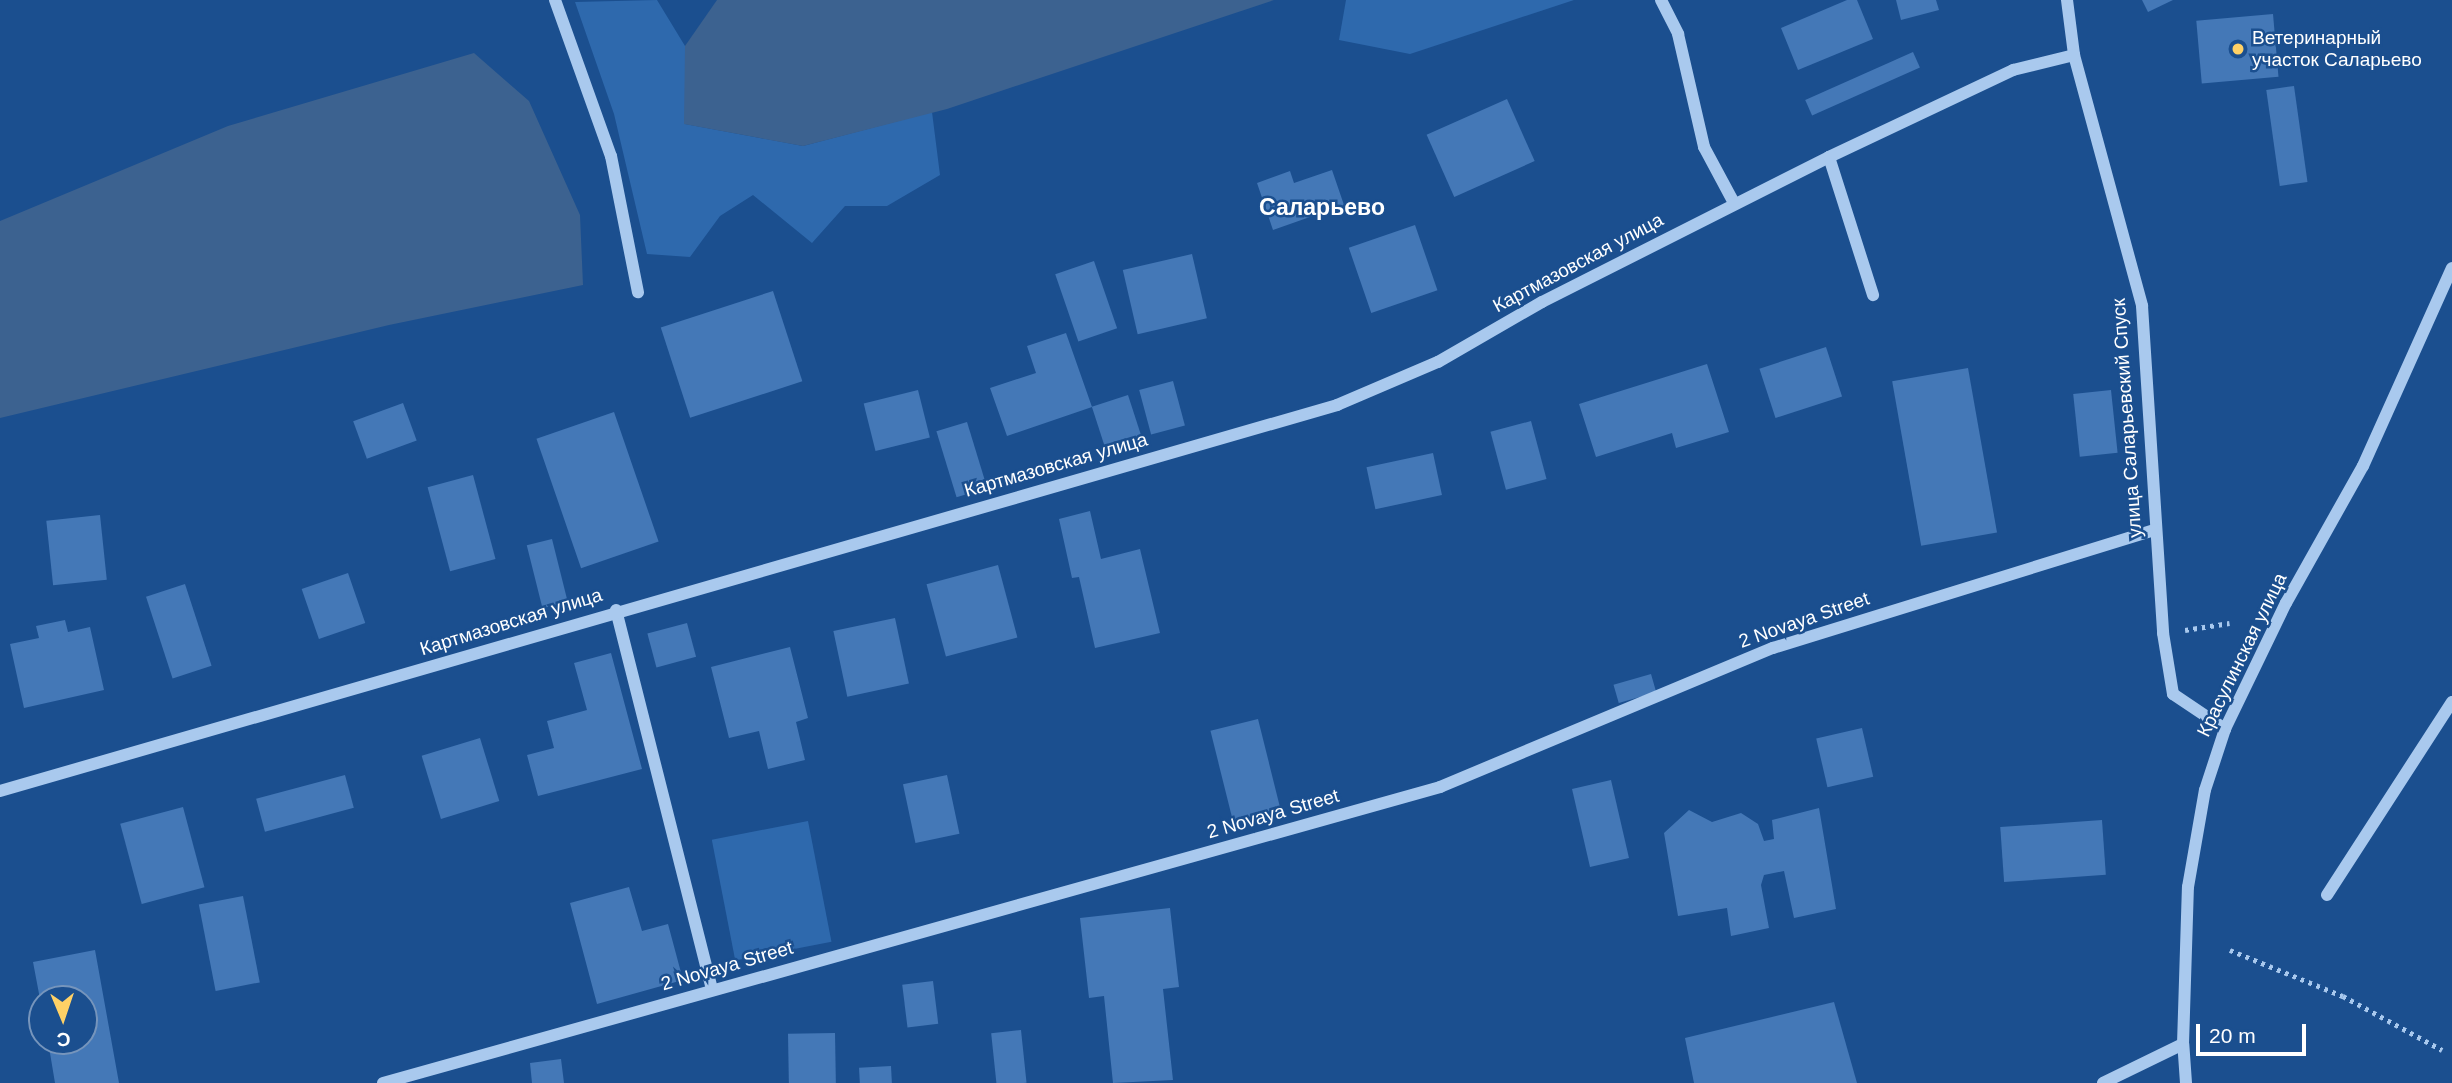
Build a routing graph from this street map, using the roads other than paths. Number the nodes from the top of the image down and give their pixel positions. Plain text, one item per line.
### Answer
1 (555, 0) edge
2 (1661, 0) edge
3 (2067, 0) edge
4 (2074, 55) junction
5 (1829, 156) junction
6 (1734, 203) junction
7 (2452, 268) edge
8 (638, 292) dead end
9 (1873, 295) dead end
10 (2155, 530) junction
11 (616, 610) junction
12 (2452, 702) edge
13 (2225, 729) junction
14 (0, 791) edge
15 (2327, 895) dead end
16 (712, 990) junction
17 (2183, 1044) junction
18 (383, 1083) edge
19 (2103, 1083) edge
20 (2186, 1083) edge

1 - 8 street
2 - 6 street
3 - 4 street, улица Саларьевский Спуск
4 - 5 street, Картмазовская улица
4 - 10 street, улица Саларьевский Спуск
5 - 6 street, Картмазовская улица
5 - 9 street
6 - 11 street, Картмазовская улица
7 - 13 street, Красулинская улица
10 - 13 street, улица Саларьевский Спуск
10 - 16 street, 2 Novaya Street
11 - 14 street, Картмазовская улица
11 - 16 street
12 - 15 street
13 - 17 street, Красулинская улица
16 - 18 street, 2 Novaya Street
17 - 19 street
17 - 20 street

